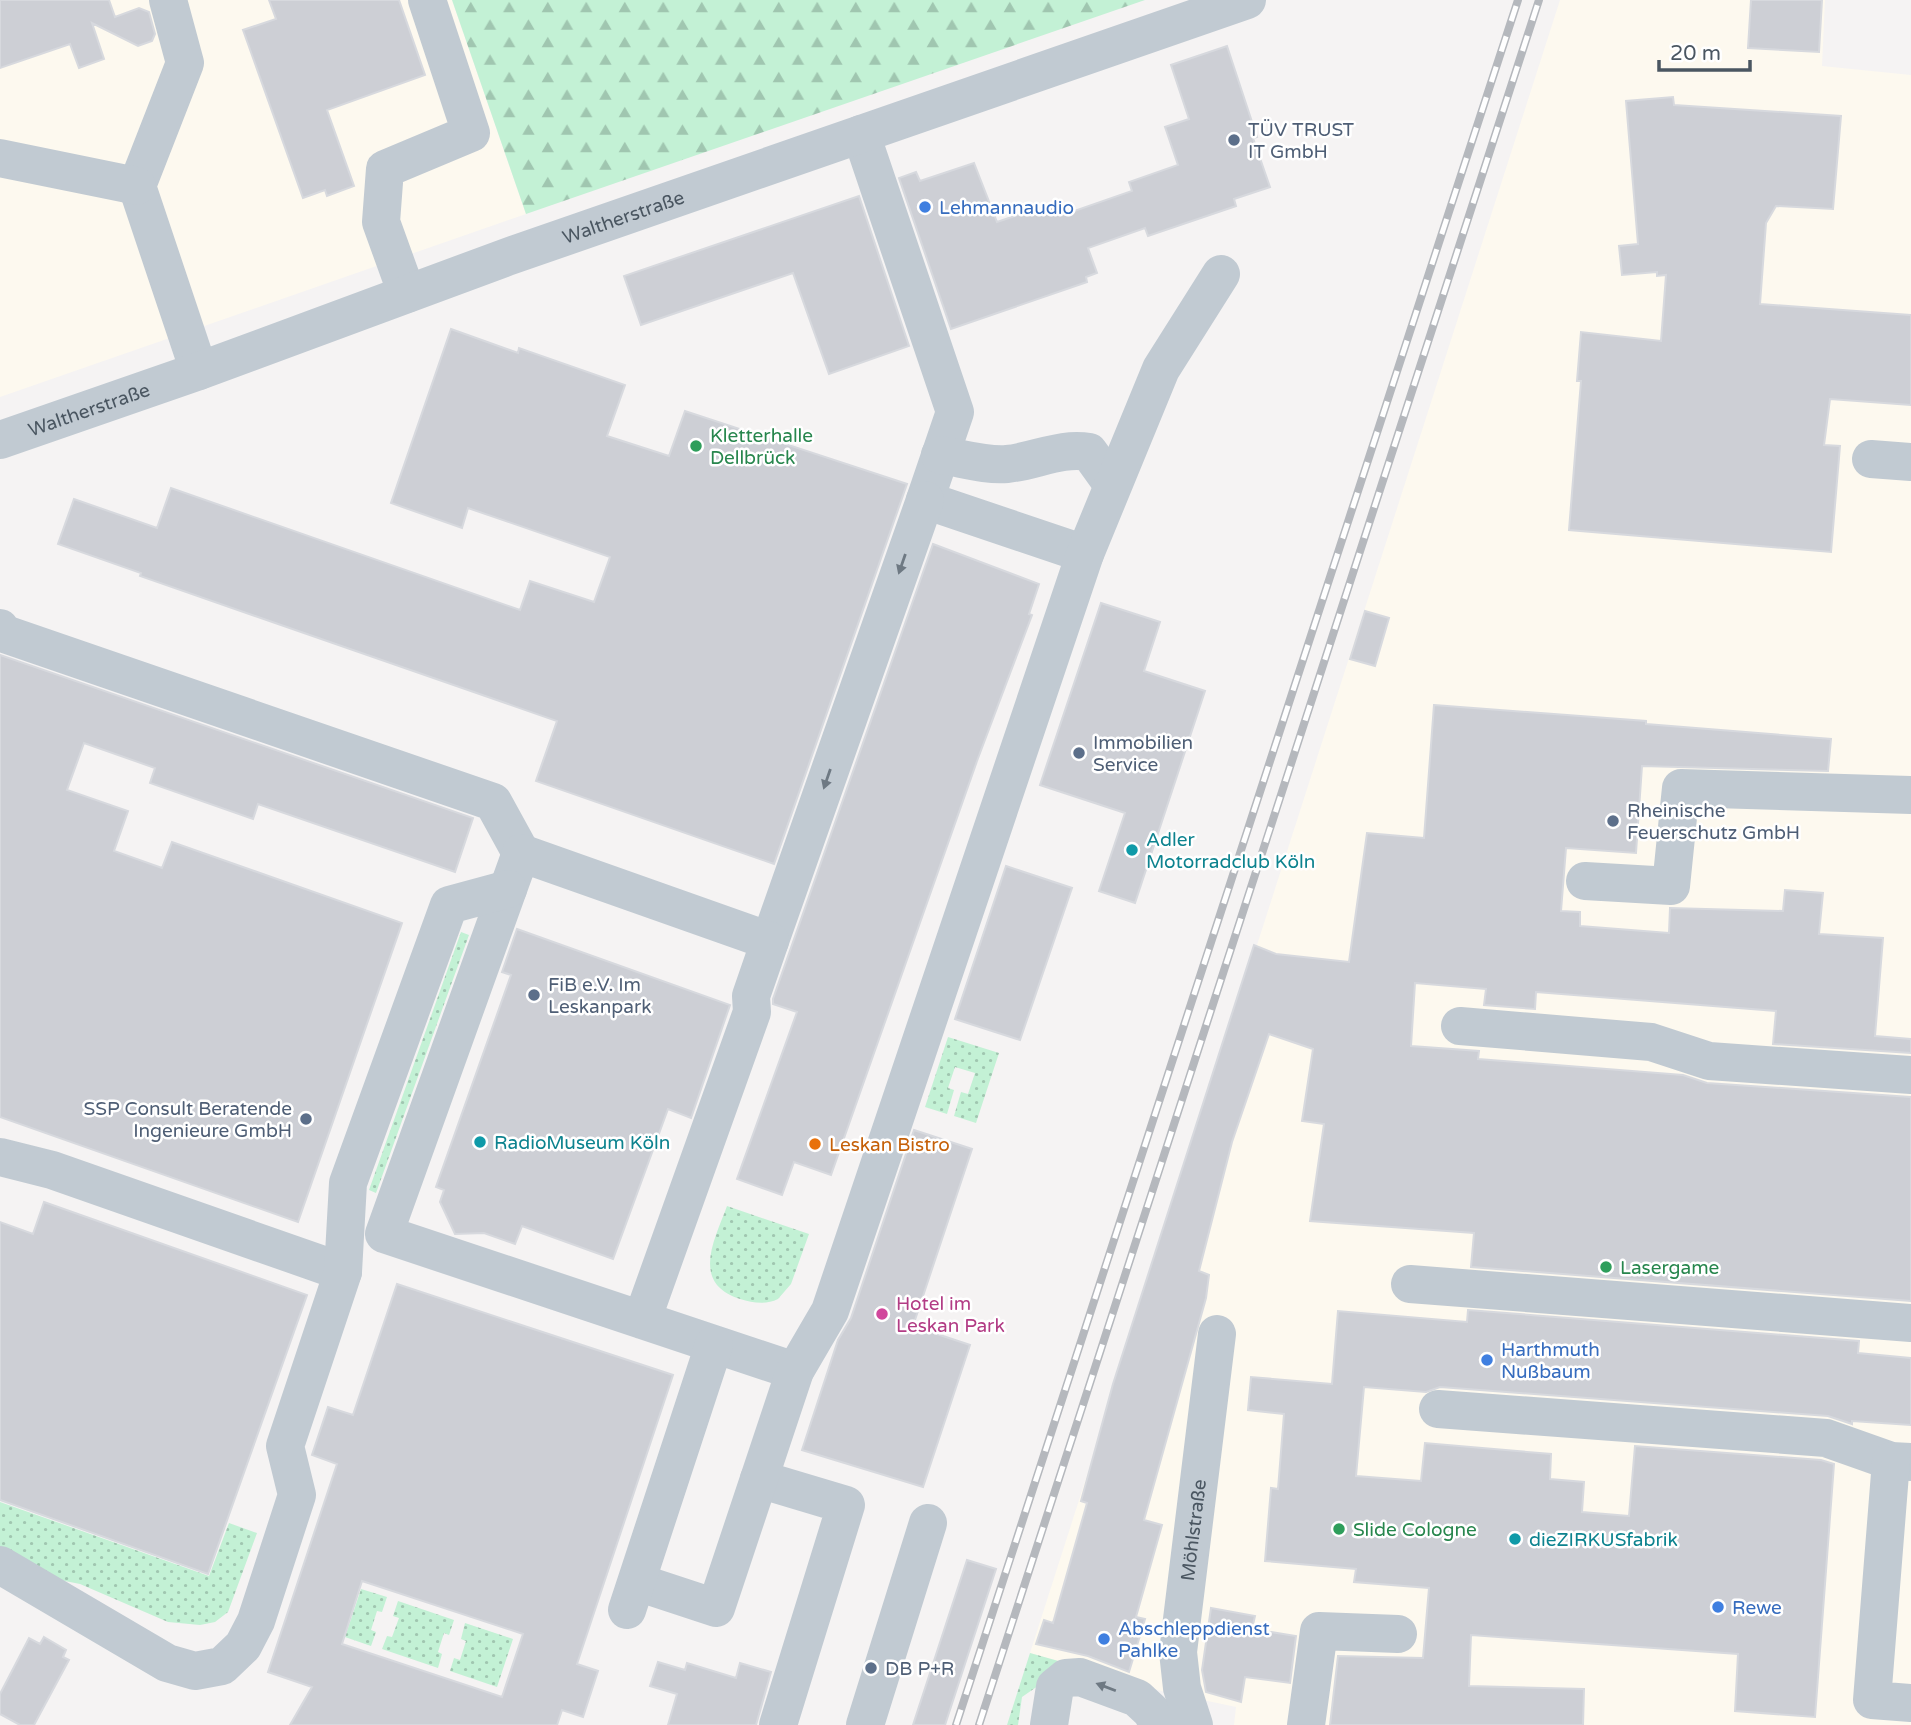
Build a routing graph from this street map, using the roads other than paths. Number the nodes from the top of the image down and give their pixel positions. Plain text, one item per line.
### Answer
1 (168, 0) edge
2 (426, 0) edge
3 (1247, 0) edge
4 (861, 134) junction
5 (0, 158) edge
6 (137, 186) junction
7 (1221, 274) dead end
8 (407, 294) junction
9 (199, 371) junction
10 (0, 440) edge
11 (940, 455) junction
12 (1871, 459) dead end
13 (1911, 463) edge
14 (1112, 484) junction
15 (925, 500) junction
16 (1085, 554) junction
17 (0, 628) edge
18 (1911, 795) edge
19 (521, 853) junction
20 (1585, 881) dead end
21 (508, 889) junction
22 (771, 941) junction
23 (1460, 1026) dead end
24 (1911, 1076) edge
25 (0, 1157) edge
26 (384, 1234) junction
27 (344, 1272) junction
28 (1410, 1284) dead end
29 (642, 1320) junction
30 (1911, 1323) edge
31 (1217, 1334) dead end
32 (714, 1345) junction
33 (795, 1371) junction
34 (1438, 1409) dead end
35 (1901, 1462) edge
36 (759, 1479) junction
37 (928, 1523) dead end
38 (0, 1565) edge
39 (1897, 1577) edge
40 (1398, 1634) dead end
41 (1911, 1703) edge
42 (778, 1725) edge
43 (865, 1725) edge
44 (1049, 1725) edge
45 (1159, 1725) edge
46 (1194, 1725) edge
47 (1306, 1725) edge

1 - 6 street
2 - 8 street
3 - 4 street, Waltherstraße
4 - 8 street, Waltherstraße
4 - 11 street
5 - 6 street
6 - 9 street
7 - 14 street
8 - 9 street, Waltherstraße
9 - 10 street, Waltherstraße
11 - 14 street
11 - 15 street
12 - 13 street
14 - 16 street
15 - 16 street
15 -> 22 street
16 - 33 street
17 - 19 street
18 - 20 street
19 - 21 street
19 - 22 street
21 - 26 street
21 - 27 street
22 - 29 street
23 - 24 street
25 - 27 street
26 - 27 street
26 - 29 street
27 - 38 street
28 - 30 street
29 - 32 street
31 - 46 street, Möhlstraße
32 - 33 street
32 - 36 street
33 - 36 street
34 - 35 street
35 - 39 street
36 - 42 street
37 - 43 street
39 - 41 street
40 - 47 street
45 -> 44 street

